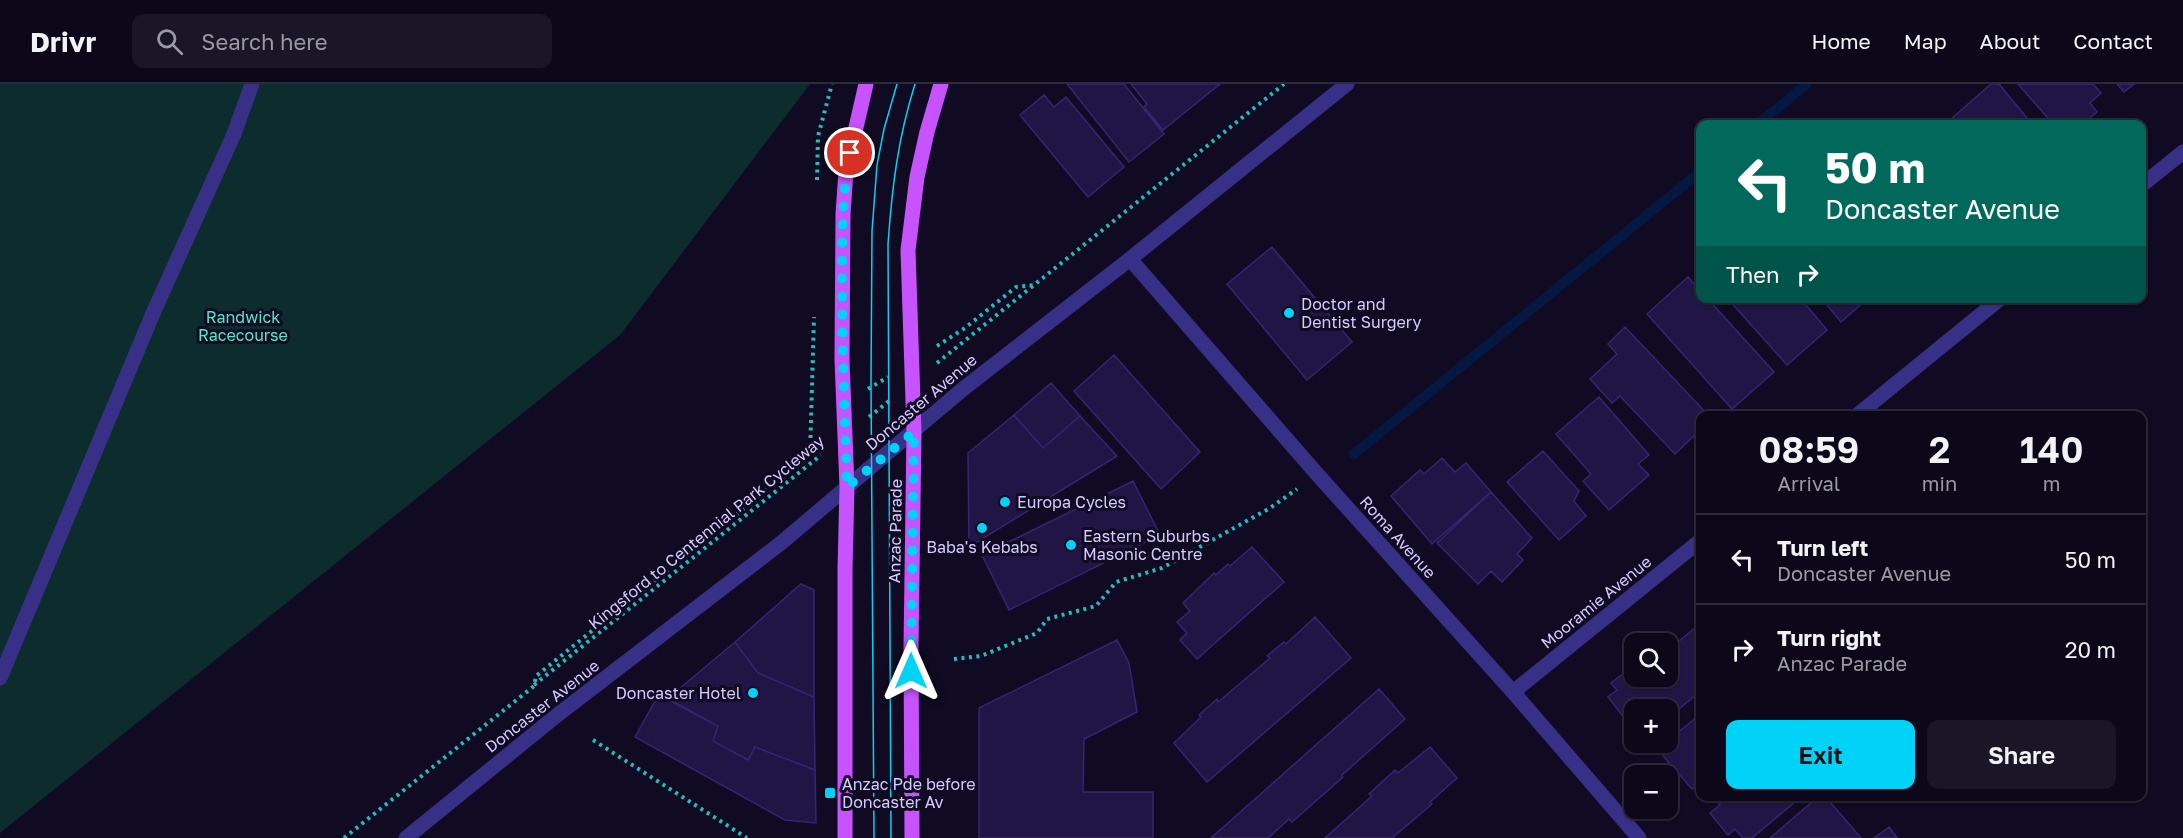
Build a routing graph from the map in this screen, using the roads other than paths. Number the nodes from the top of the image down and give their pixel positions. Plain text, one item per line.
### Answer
1 (252, 84) edge
2 (866, 84) edge
3 (941, 84) edge
4 (1347, 84) edge
5 (2183, 152) edge
6 (2146, 182) edge
7 (1130, 259) junction
8 (1995, 303) edge
9 (1862, 411) edge
10 (914, 432) junction
11 (847, 487) junction
12 (1696, 544) edge
13 (0, 678) edge
14 (1513, 692) junction
15 (406, 838) edge
16 (845, 838) edge
17 (912, 838) edge
18 (1640, 838) edge

1 - 13 street
2 - 11 main road
3 - 10 main road, Anzac Parade
4 - 7 street, Doncaster Avenue
5 - 6 street
7 - 10 street, Doncaster Avenue
7 - 14 street, Roma Avenue
8 - 9 street
10 - 11 street, Doncaster Avenue
10 - 17 main road, Anzac Parade
11 - 15 street, Doncaster Avenue
11 - 16 main road
12 - 14 street, Mooramie Avenue
14 - 18 street, Roma Avenue

